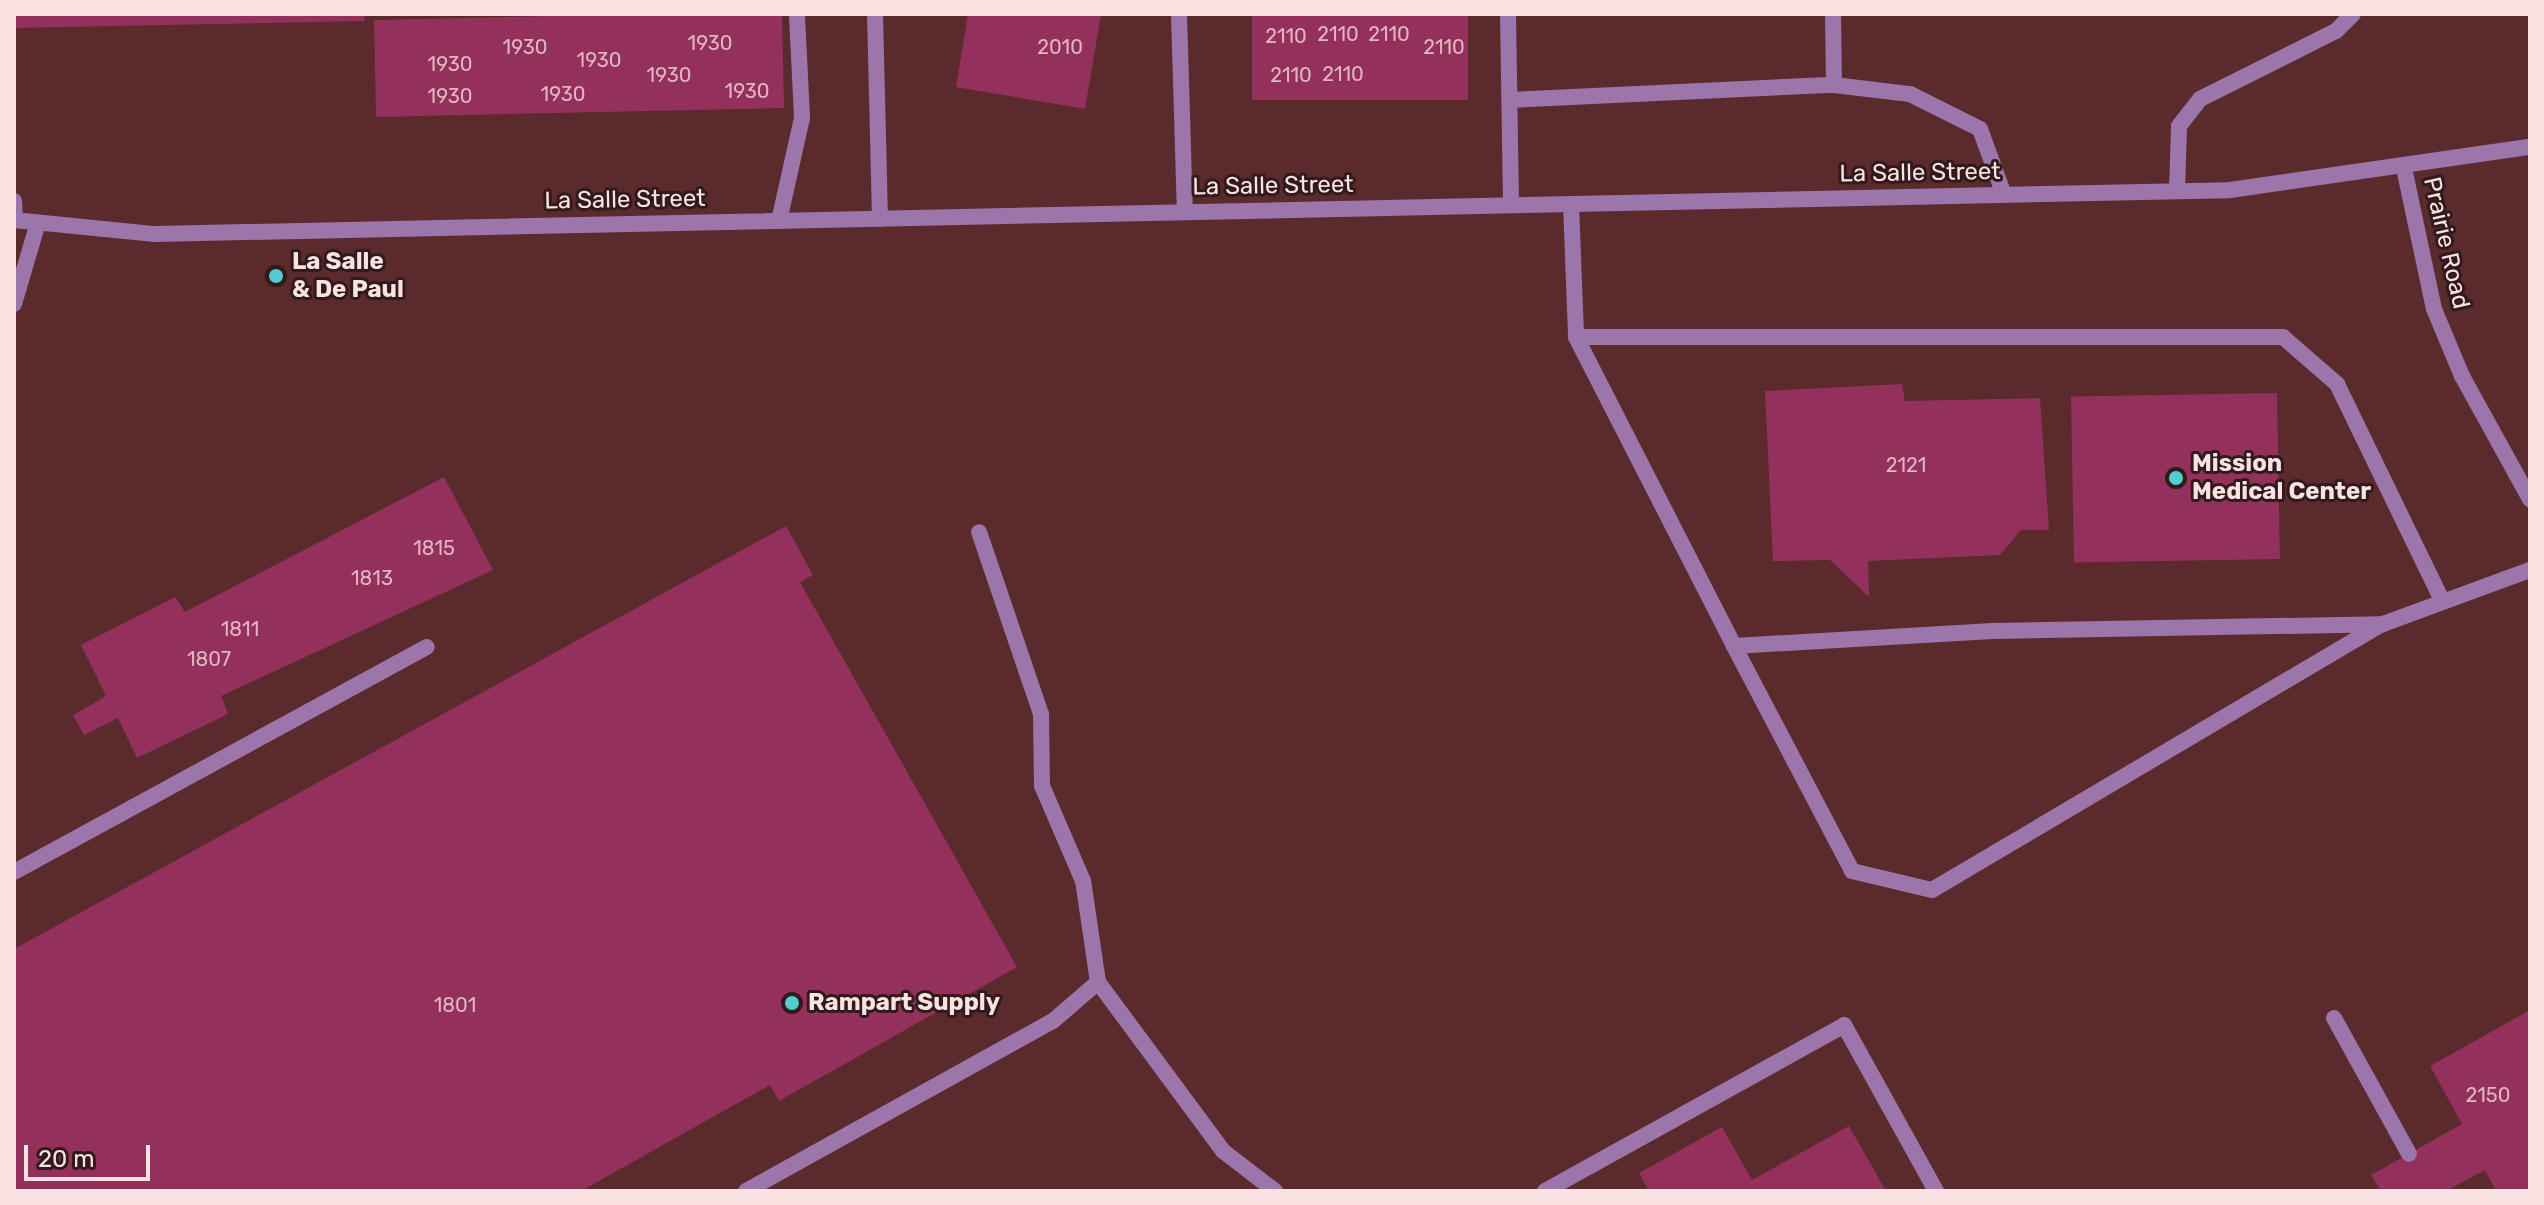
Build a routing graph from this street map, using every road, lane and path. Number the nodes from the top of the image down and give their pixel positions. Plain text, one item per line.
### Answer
1 (797, 14) edge
2 (875, 14) edge
3 (1179, 14) edge
4 (1508, 14) edge
5 (1833, 14) edge
6 (2353, 14) edge
7 (1834, 85) junction
8 (1510, 100) junction
9 (2530, 147) edge
10 (2404, 168) junction
11 (2177, 191) junction
12 (2004, 195) junction
13 (14, 201) edge
14 (1571, 204) junction
15 (1511, 205) junction
16 (1185, 212) junction
17 (880, 219) junction
18 (15, 220) edge
19 (779, 221) junction
20 (37, 226) junction
21 (14, 304) edge
22 (1576, 337) junction
23 (2530, 499) edge
24 (979, 532) dead end
25 (2530, 570) edge
26 (2443, 602) junction
27 (2383, 624) junction
28 (1734, 646) junction
29 (427, 647) dead end
30 (14, 872) edge
31 (1098, 982) junction
32 (2334, 1018) dead end
33 (2409, 1154) dead end
34 (746, 1191) edge
35 (1275, 1191) edge
36 (1545, 1191) edge
37 (1936, 1191) edge

1 - 19 street
2 - 17 street
3 - 16 street
4 - 8 street
5 - 7 street
6 - 11 street
7 - 8 street
7 - 12 street
8 - 15 street
9 - 10 street, La Salle Street
10 - 11 street, La Salle Street
10 - 23 street, Prairie Road
11 - 12 street, La Salle Street
12 - 14 street, La Salle Street
13 - 18 street
14 - 15 street, La Salle Street
14 - 22 street
15 - 16 street, La Salle Street
16 - 17 street, La Salle Street
17 - 19 street, La Salle Street
18 - 20 street, La Salle Street
19 - 20 street, La Salle Street
20 - 21 street
22 - 26 street
22 - 28 street
24 - 31 street
25 - 26 street
26 - 27 street
27 - 28 street
27 - 28 street
29 - 30 street
31 - 34 street
31 - 35 street
32 - 33 street
36 - 37 street

